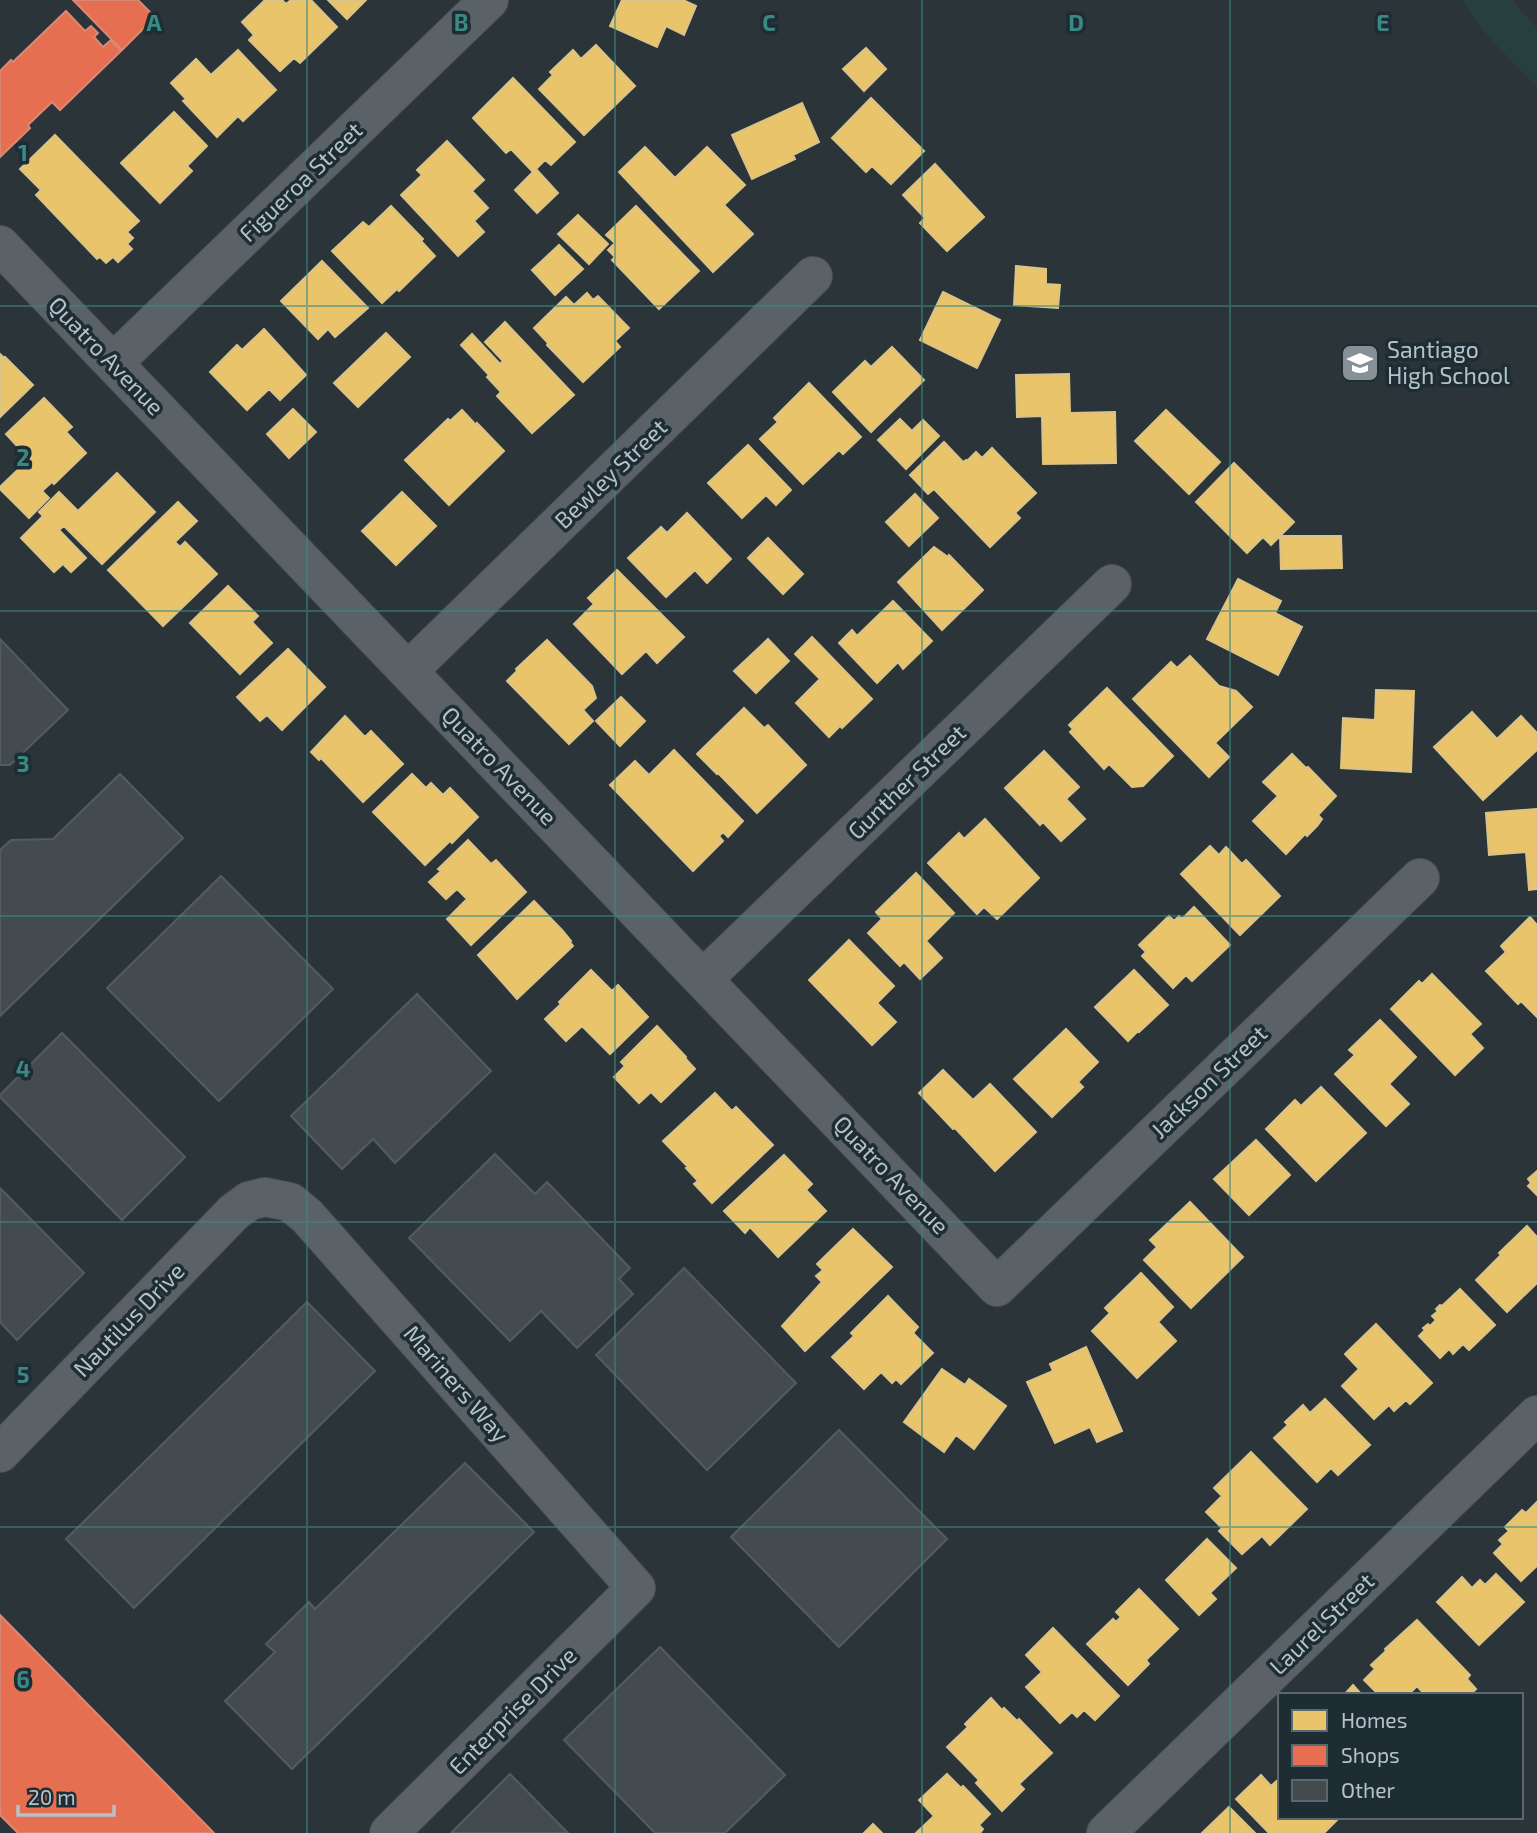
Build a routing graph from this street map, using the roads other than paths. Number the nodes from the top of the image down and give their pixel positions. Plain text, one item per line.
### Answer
1 (489, 0) edge
2 (0, 245) edge
3 (813, 276) dead end
4 (113, 363) junction
5 (1112, 584) dead end
6 (408, 671) junction
7 (1420, 878) dead end
8 (703, 979) junction
9 (265, 1197) joint
10 (997, 1287) joint
11 (1537, 1415) edge
12 (0, 1453) edge
13 (636, 1588) joint
14 (389, 1833) edge
15 (1106, 1833) edge

1 - 4 street, Figueroa Street
2 - 4 street, Quatro Avenue
3 - 6 street, Bewley Street
4 - 6 street, Quatro Avenue
5 - 8 street, Gunther Street
6 - 8 street, Quatro Avenue
7 - 10 street, Jackson Street
8 - 10 street, Quatro Avenue
9 - 12 street, Nautilus Drive
9 - 13 street, Mariners Way
11 - 15 street, Laurel Street
13 - 14 street, Enterprise Drive

